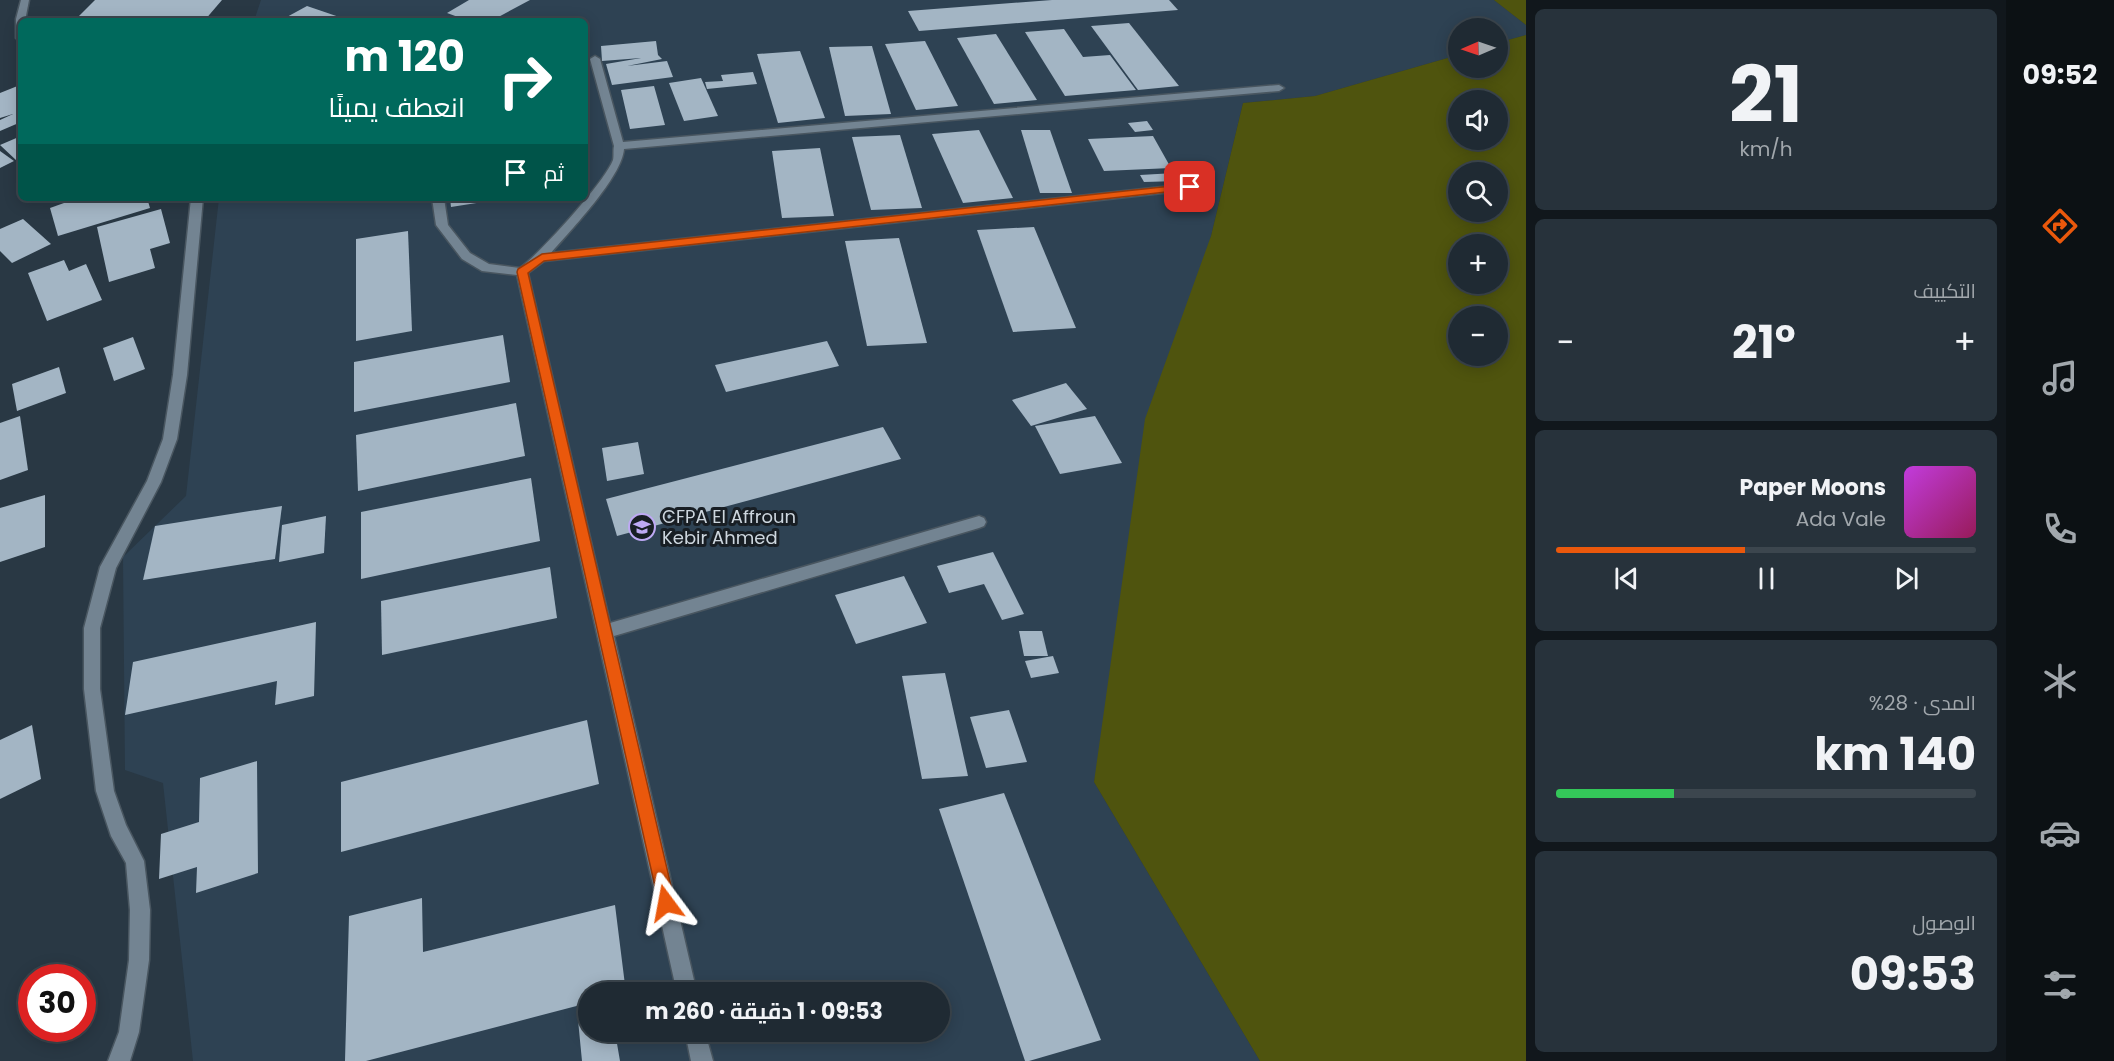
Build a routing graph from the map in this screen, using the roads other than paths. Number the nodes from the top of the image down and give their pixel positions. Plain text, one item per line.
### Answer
1 (25, 0) edge
2 (20, 18) edge
3 (596, 59) dead end
4 (1279, 88) dead end
5 (618, 146) junction
6 (1190, 187) dead end
7 (197, 201) edge
8 (438, 201) edge
9 (542, 258) junction
10 (522, 272) junction
11 (979, 522) dead end
12 (604, 632) junction
13 (684, 982) edge
14 (698, 1042) edge
15 (119, 1061) edge
16 (702, 1061) edge

1 - 2 street
3 - 5 street
4 - 5 street
5 - 9 street
6 - 9 street
7 - 15 street
8 - 10 street
9 - 10 street
10 - 12 street
11 - 12 street
12 - 13 street
14 - 16 street

